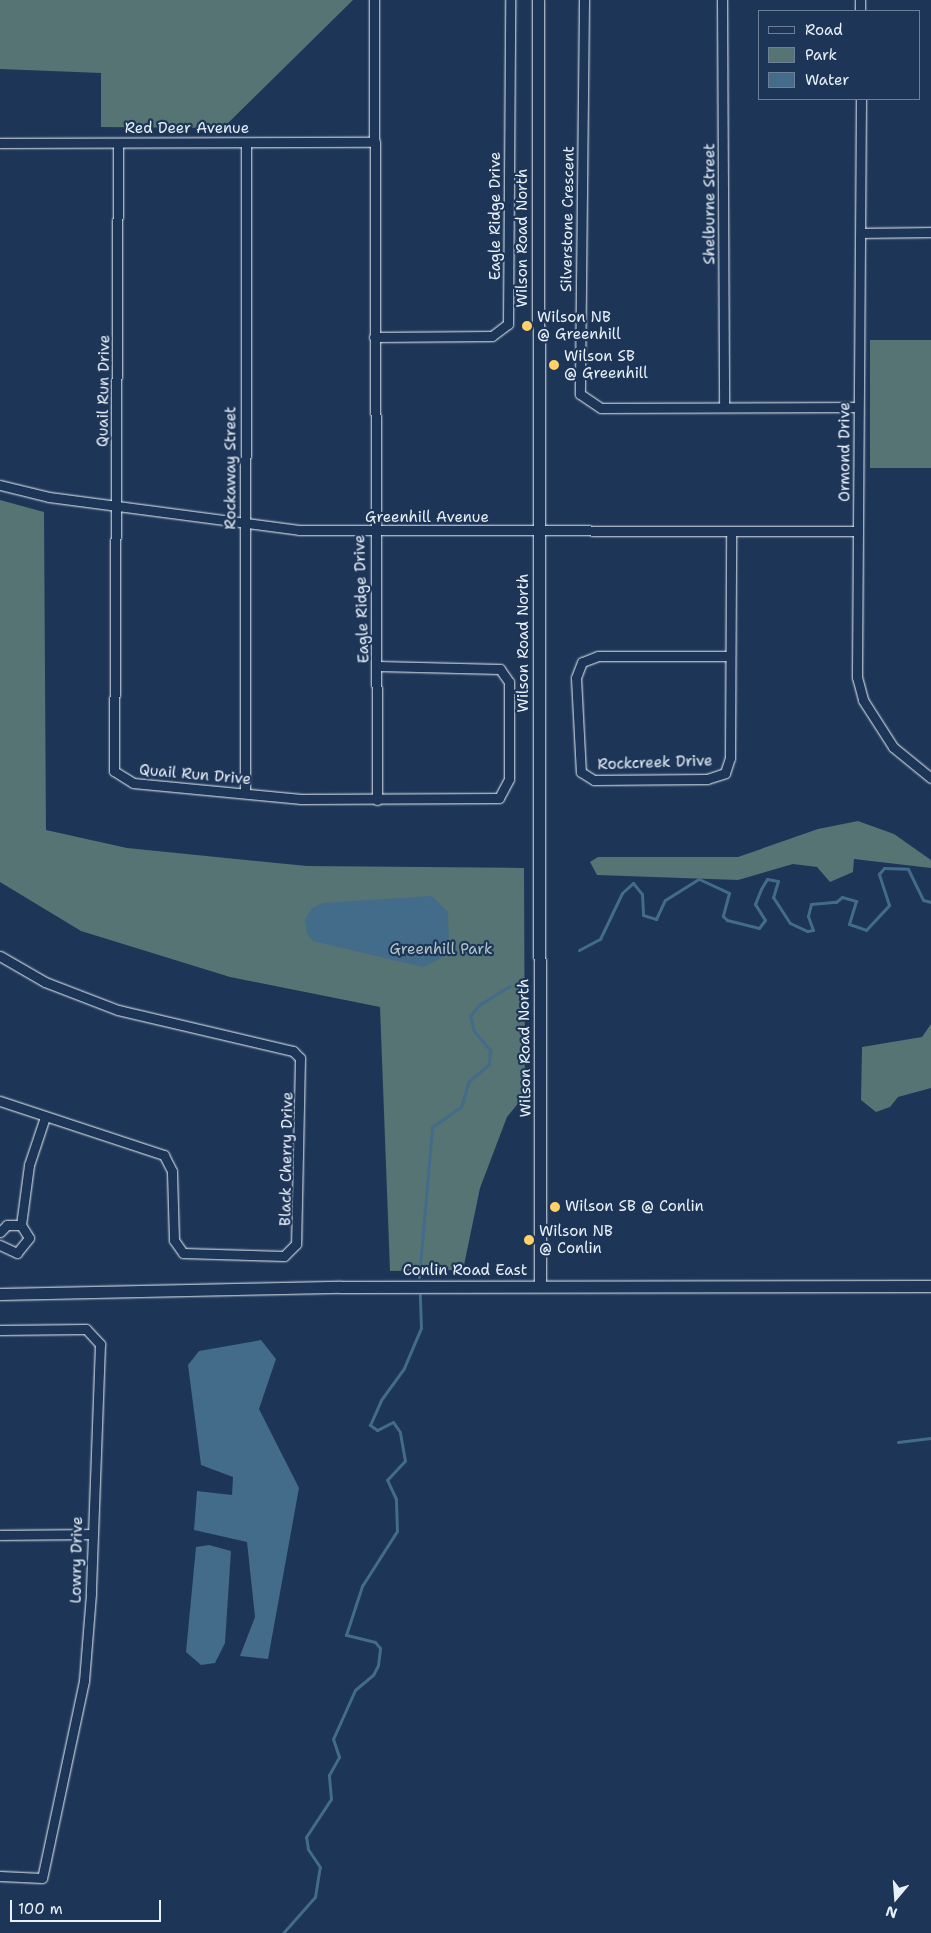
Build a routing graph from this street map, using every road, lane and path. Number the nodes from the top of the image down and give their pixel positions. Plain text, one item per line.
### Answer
1 (374, 0) edge
2 (510, 0) edge
3 (538, 0) edge
4 (584, 0) edge
5 (722, 0) edge
6 (861, 100) edge
7 (374, 142) junction
8 (0, 143) edge
9 (118, 143) junction
10 (246, 143) junction
11 (931, 232) edge
12 (862, 233) junction
13 (374, 337) junction
14 (724, 407) junction
15 (858, 407) junction
16 (0, 485) edge
17 (115, 506) junction
18 (245, 523) junction
19 (374, 532) junction
20 (539, 532) junction
21 (858, 532) junction
22 (730, 534) junction
23 (729, 656) junction
24 (378, 666) junction
25 (931, 778) edge
26 (245, 793) junction
27 (377, 800) junction
28 (0, 956) edge
29 (0, 1101) edge
30 (45, 1117) junction
31 (21, 1224) junction
32 (0, 1232) edge
33 (0, 1245) edge
34 (540, 1286) junction
35 (931, 1286) edge
36 (0, 1294) edge
37 (0, 1330) edge
38 (90, 1534) junction
39 (0, 1535) edge
40 (0, 1876) edge

1 - 7 street, Eagle Ridge Drive
2 - 13 street, Eagle Ridge Drive
3 - 20 street, Wilson Road North
4 - 14 street, Silverstone Crescent
5 - 14 street, Shelburne Street
6 - 12 street, Ormond Drive
7 - 10 street, Red Deer Avenue
7 - 13 street, Eagle Ridge Drive
8 - 9 street, Red Deer Avenue
9 - 10 street, Red Deer Avenue
9 - 17 street, Quail Run Drive
10 - 18 street, Rockaway Street
11 - 12 street
12 - 15 street, Ormond Drive
13 - 19 street, Eagle Ridge Drive
14 - 15 street, Silverstone Crescent
15 - 21 street, Ormond Drive
16 - 17 street, Greenhill Avenue
17 - 18 street, Greenhill Avenue
17 - 26 street, Quail Run Drive
18 - 19 street, Greenhill Avenue
18 - 26 street, Rockaway Street
19 - 20 street, Greenhill Avenue
19 - 24 street, Eagle Ridge Drive
20 - 22 street, Greenhill Avenue
20 - 34 street, Wilson Road North
21 - 22 street, Greenhill Avenue
21 - 25 street, Ormond Drive
22 - 23 street, Rockcreek Drive
23 - 23 street, Rockcreek Drive
24 - 27 street, Eagle Ridge Drive
24 - 27 street, Quail Run Drive
26 - 27 street, Quail Run Drive
28 - 30 street, Black Cherry Drive
29 - 30 street, Black Cherry Drive
30 - 31 street
31 - 32 street
31 - 33 street
34 - 35 street, Conlin Road East
34 - 36 street, Conlin Road East
37 - 38 street, Lowry Drive
38 - 39 street
38 - 40 street, Lowry Drive

